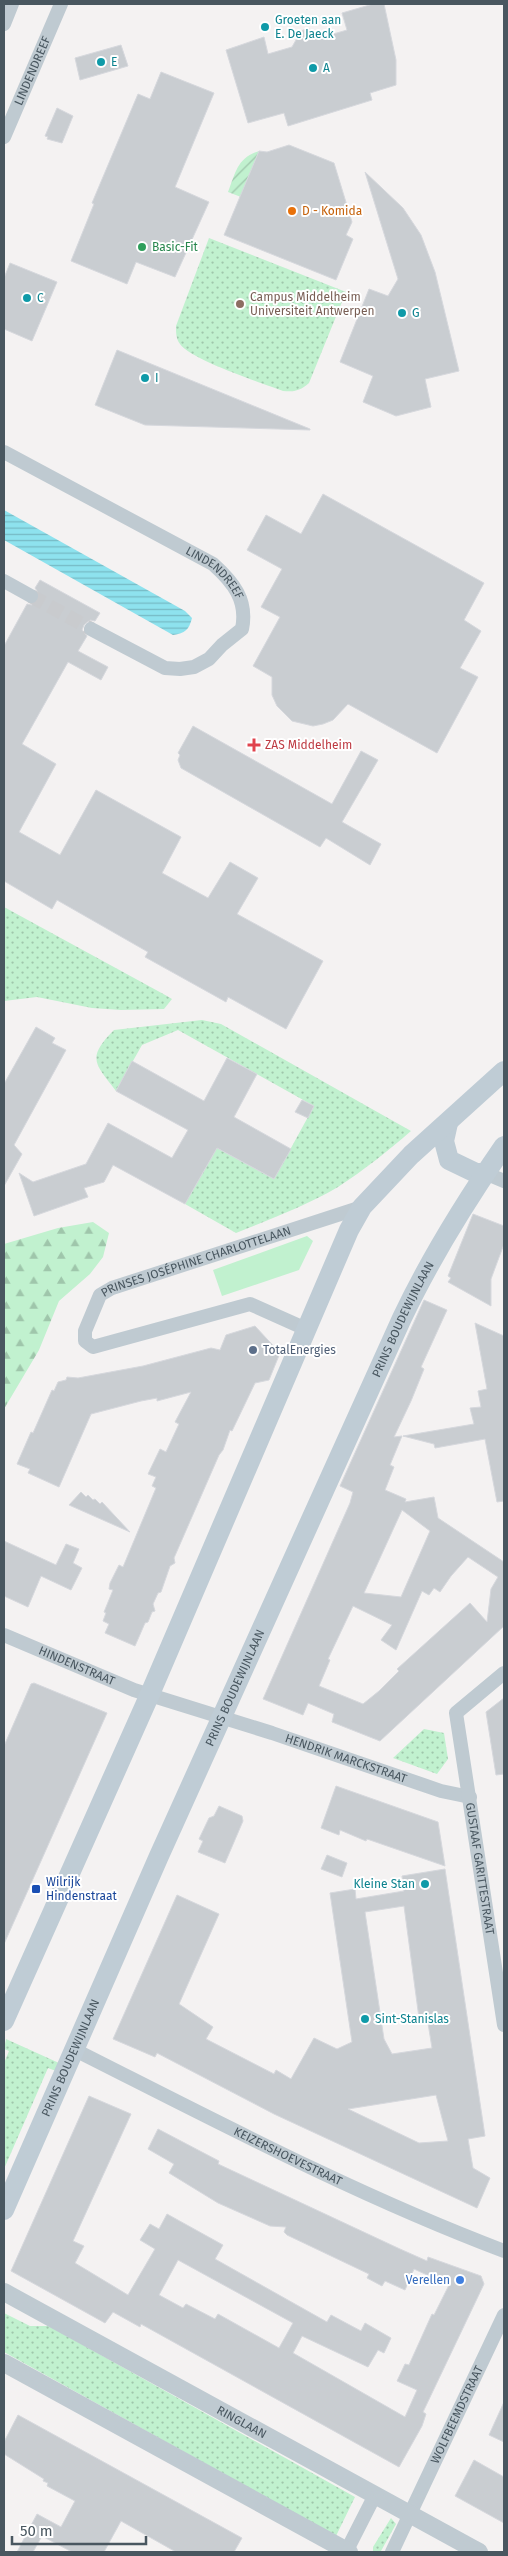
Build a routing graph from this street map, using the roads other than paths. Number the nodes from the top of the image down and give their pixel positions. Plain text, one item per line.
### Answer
1 (12, 4) edge
2 (61, 4) edge
3 (4, 24) edge
4 (4, 137) edge
5 (4, 452) edge
6 (4, 581) edge
7 (31, 596) tunnel mouth
8 (91, 629) tunnel mouth
9 (504, 1071) edge
10 (448, 1123) junction
11 (504, 1146) edge
12 (485, 1173) junction
13 (504, 1181) edge
14 (362, 1207) junction
15 (306, 1329) junction
16 (4, 1635) edge
17 (504, 1673) edge
18 (150, 1694) junction
19 (222, 1717) junction
20 (470, 1797) junction
21 (4, 2021) edge
22 (504, 2025) edge
23 (74, 2050) junction
24 (4, 2210) edge
25 (504, 2251) edge
26 (8, 2297) edge
27 (504, 2315) edge
28 (4, 2363) edge
29 (375, 2495) junction
30 (411, 2515) junction
31 (347, 2552) edge
32 (392, 2552) edge
33 (479, 2552) edge

1 - 3 street
2 - 4 street, LINDENDREEF
5 - 8 street, LINDENDREEF
6 - 7 street
9 - 10 main road
10 - 12 main road
10 - 14 main road
11 - 12 main road, PRINS BOUDEWIJNLAAN
12 - 13 street
12 - 19 main road, PRINS BOUDEWIJNLAAN
14 - 15 main road
14 - 15 street, PRINSES JOSÉPHINE CHARLOTTELAAN
15 - 18 main road
16 - 18 street, HINDENSTRAAT
17 - 20 street, GUSTAAF GARITTESTRAAT
18 - 19 street, HINDENSTRAAT
18 - 21 main road
19 - 20 street, HENDRIK MARCKSTRAAT
19 - 23 main road, PRINS BOUDEWIJNLAAN
20 - 22 street, GUSTAAF GARITTESTRAAT
23 - 24 main road, PRINS BOUDEWIJNLAAN
23 - 25 street, KEIZERSHOEVESTRAAT
26 - 29 street, RINGLAAN
27 - 30 street, WOLFBEEMDSTRAAT
28 - 31 street
29 - 30 street, RINGLAAN
29 - 31 street
30 - 32 street, WOLFBEEMDSTRAAT
30 - 33 street, RINGLAAN

